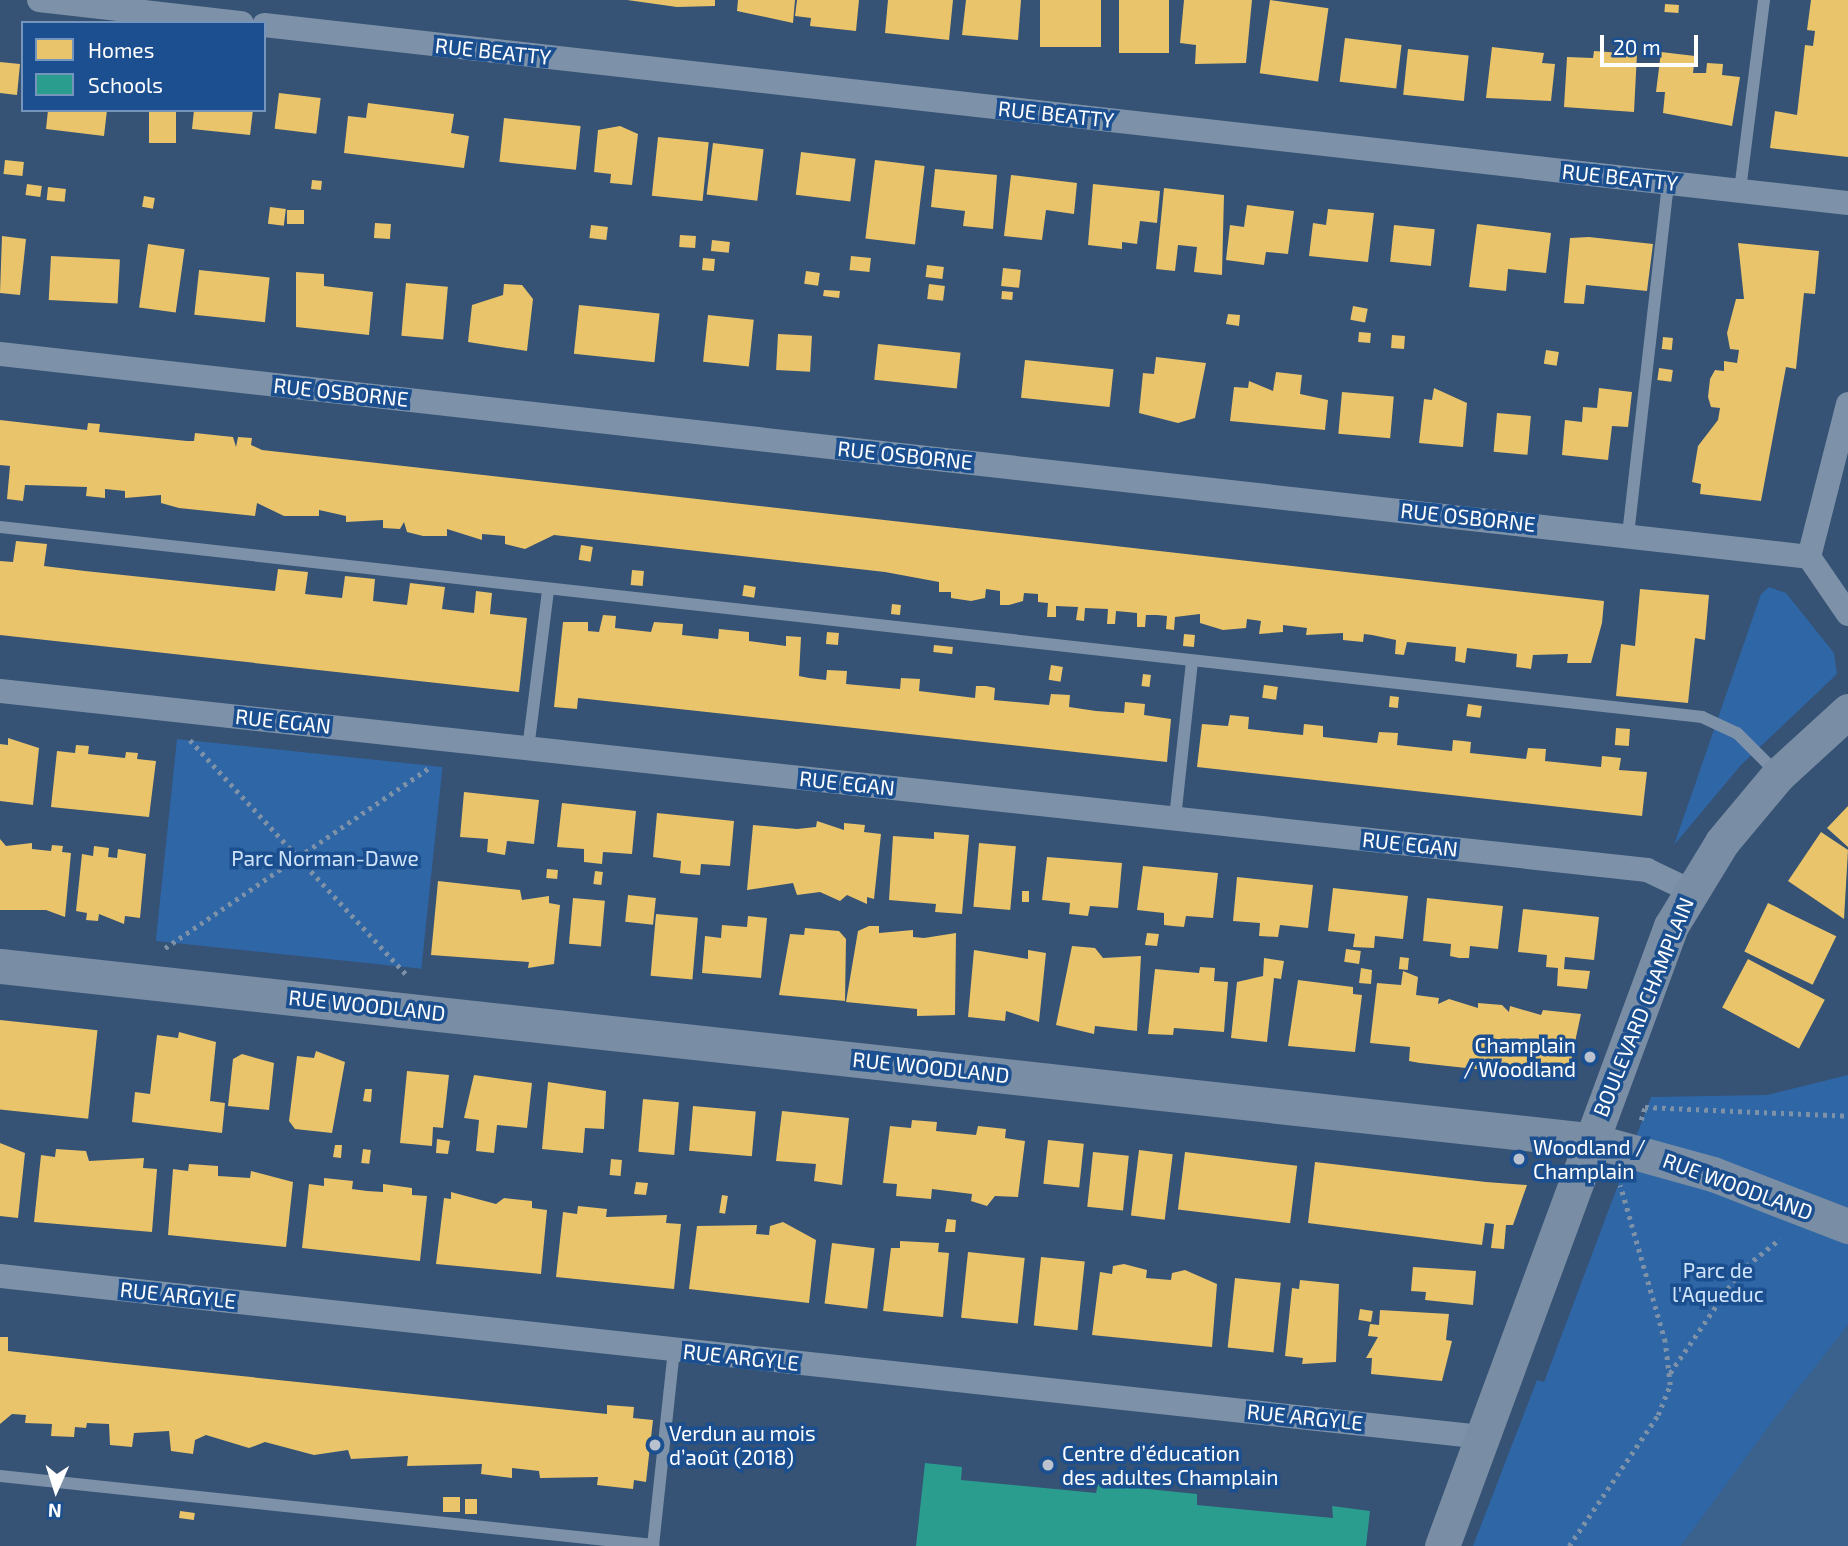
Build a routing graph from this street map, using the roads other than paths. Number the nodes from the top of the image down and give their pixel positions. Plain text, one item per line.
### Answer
1 (39, 0) edge
2 (1764, 0) edge
3 (224, 21) edge
4 (266, 25) edge
5 (1668, 183) junction
6 (1740, 190) junction
7 (1848, 203) edge
8 (0, 354) edge
9 (1848, 404) edge
10 (0, 527) edge
11 (1628, 535) junction
12 (1809, 557) junction
13 (548, 590) junction
14 (1848, 614) edge
15 (1192, 661) junction
16 (0, 691) edge
17 (1848, 711) edge
18 (528, 749) junction
19 (1778, 775) junction
20 (1175, 818) junction
21 (1689, 890) junction
22 (0, 966) edge
23 (1590, 1140) junction
24 (1848, 1226) edge
25 (0, 1276) edge
26 (674, 1349) junction
27 (1483, 1437) junction
28 (0, 1476) edge
29 (653, 1546) edge
30 (1442, 1546) edge

1 - 3 street
2 - 6 lane
4 - 5 street, RUE BEATTY
5 - 6 street, RUE BEATTY
5 - 11 lane
6 - 7 street, RUE BEATTY
8 - 11 street, RUE OSBORNE
9 - 12 street
10 - 13 lane
11 - 12 street, RUE OSBORNE
12 - 14 street
13 - 15 lane
13 - 18 lane
15 - 19 lane
15 - 20 lane
16 - 18 street, RUE EGAN
17 - 19 street, BOULEVARD CHAMPLAIN
18 - 20 street, RUE EGAN
19 - 21 street, BOULEVARD CHAMPLAIN
20 - 21 street, RUE EGAN
21 - 23 street, BOULEVARD CHAMPLAIN
22 - 23 street, RUE WOODLAND
23 - 24 street, RUE WOODLAND
23 - 27 street, BOULEVARD CHAMPLAIN
25 - 26 street, RUE ARGYLE
26 - 27 street, RUE ARGYLE
26 - 29 lane
27 - 30 street, BOULEVARD CHAMPLAIN
28 - 29 lane

